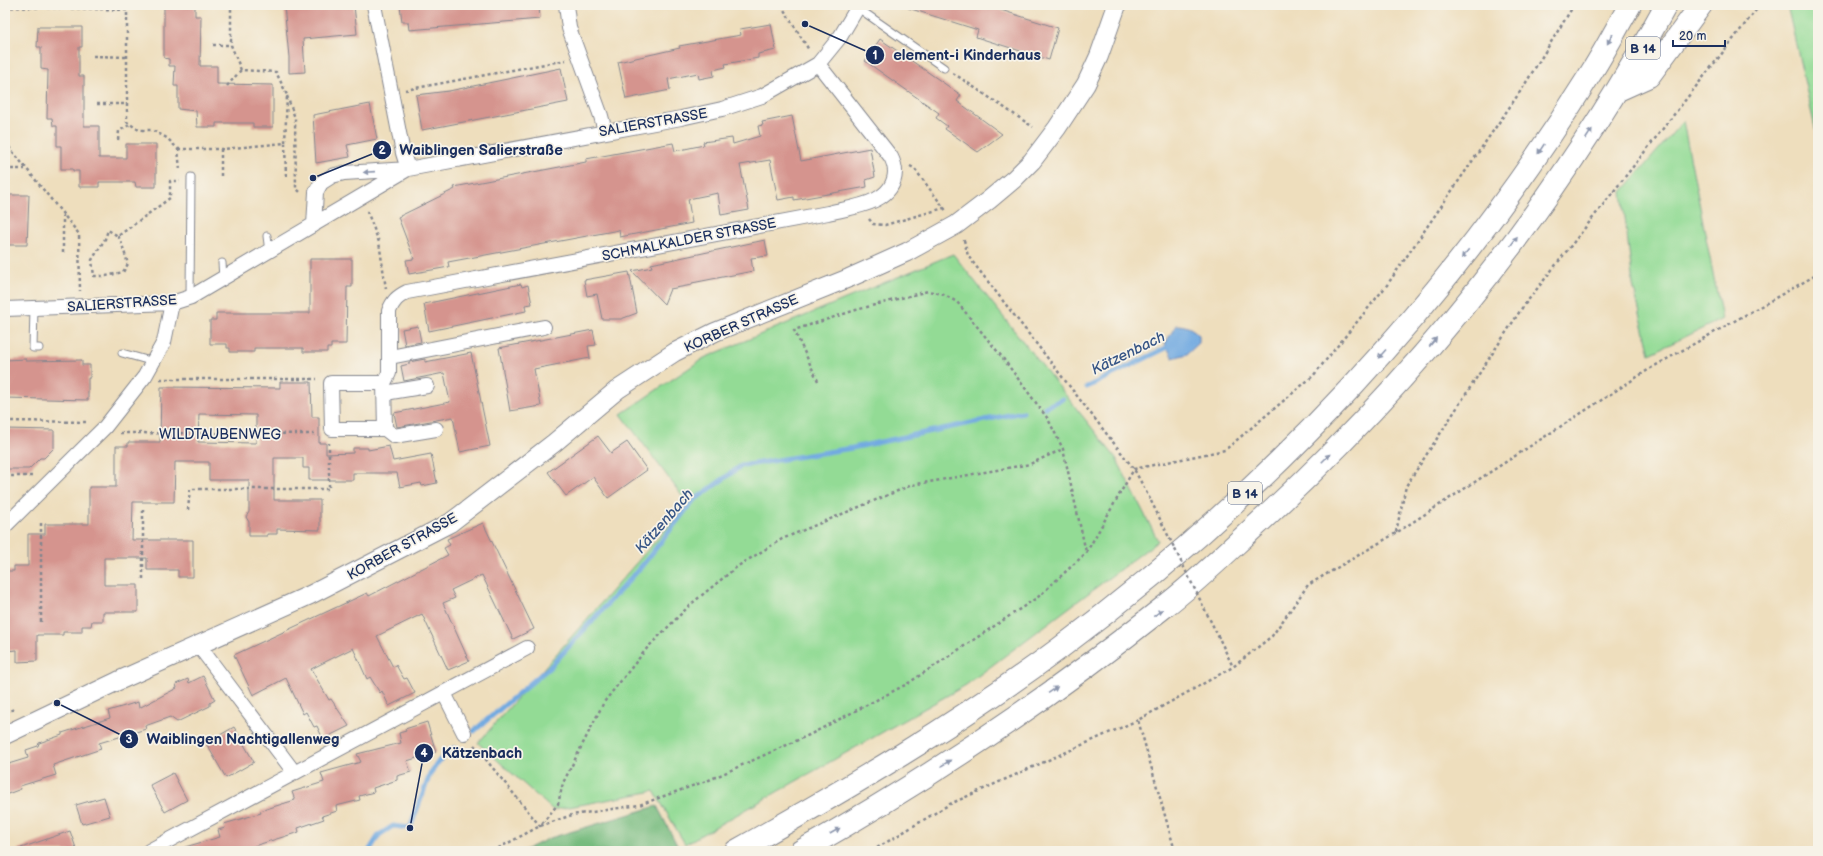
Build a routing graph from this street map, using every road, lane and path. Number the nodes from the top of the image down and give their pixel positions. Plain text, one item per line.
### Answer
1 (100, 5) edge
2 (231, 5) edge
3 (374, 5) edge
4 (566, 5) edge
5 (781, 5) edge
6 (1117, 5) edge
7 (1574, 5) edge
8 (1630, 5) edge
9 (1666, 5) edge
10 (1701, 5) edge
11 (1760, 5) edge
12 (5, 7) edge
13 (859, 7) edge
14 (100, 9) junction
15 (213, 45) dead end
16 (231, 45) junction
17 (807, 47) dead end
18 (93, 56) dead end
19 (126, 57) junction
20 (579, 58) junction
21 (818, 64) junction
22 (944, 68) joint
23 (241, 70) junction
24 (227, 86) dead end
25 (412, 88) dead end
26 (1618, 90) junction
27 (287, 95) junction
28 (97, 104) dead end
29 (126, 104) junction
30 (131, 124) junction
31 (1033, 127) dead end
32 (605, 131) junction
33 (118, 140) dead end
34 (5, 142) edge
35 (285, 143) junction
36 (178, 149) junction
37 (221, 149) junction
38 (914, 168) dead end
39 (5, 169) edge
40 (26, 169) junction
41 (408, 169) junction
42 (180, 173) dead end
43 (191, 177) dead end
44 (221, 177) dead end
45 (286, 177) dead end
46 (180, 188) dead end
47 (296, 188) dead end
48 (360, 198) junction
49 (864, 205) junction
50 (63, 214) junction
51 (314, 225) junction
52 (956, 225) junction
53 (118, 236) junction
54 (268, 236) dead end
55 (269, 252) junction
56 (63, 256) dead end
57 (222, 263) dead end
58 (1818, 274) edge
59 (223, 278) junction
60 (80, 292) dead end
61 (190, 297) junction
62 (393, 302) junction
63 (172, 303) junction
64 (5, 308) edge
65 (34, 308) junction
66 (544, 327) dead end
67 (39, 348) dead end
68 (122, 353) dead end
69 (390, 357) junction
70 (154, 362) junction
71 (145, 376) junction
72 (818, 381) dead end
73 (331, 383) junction
74 (427, 386) dead end
75 (384, 388) junction
76 (5, 421) edge
77 (106, 427) junction
78 (436, 428) dead end
79 (386, 429) junction
80 (331, 432) junction
81 (1063, 449) junction
82 (1134, 469) junction
83 (5, 476) edge
84 (50, 482) junction
85 (143, 510) dead end
86 (188, 510) dead end
87 (41, 521) dead end
88 (5, 526) edge
89 (1396, 533) junction
90 (1086, 553) junction
91 (143, 580) dead end
92 (41, 622) dead end
93 (199, 646) junction
94 (527, 648) dead end
95 (1233, 667) junction
96 (444, 693) junction
97 (1138, 720) junction
98 (464, 733) joint
99 (5, 735) edge
100 (294, 772) junction
101 (540, 826) junction
102 (149, 851) edge
103 (493, 851) edge
104 (736, 851) edge
105 (801, 851) edge
106 (872, 851) edge
107 (1175, 851) edge

1 - 14 path
2 - 16 path
3 - 41 street
4 - 20 street
5 - 17 path
6 - 52 street, KORBER STRASSE
7 - 82 path
8 -> 104 highway, B 14
9 - 26 highway, B 14
10 - 26 highway
11 - 89 path
12 - 14 path
13 - 21 street, SALIERSTRASSE
13 - 22 lane
14 - 19 path
15 - 16 path
16 - 23 path
18 - 19 path
19 - 29 path
20 - 25 path
20 - 32 street
21 - 32 street, SALIERSTRASSE
21 - 49 street, SCHMALKALDER STRASSE
22 - 31 path
23 - 24 path
23 - 27 path
105 -> 26 highway, B 14
27 - 35 path
27 - 47 path
28 - 29 path
29 - 30 path
30 - 33 path
30 - 36 path
32 - 41 street, SALIERSTRASSE
34 - 40 path
35 - 37 path
35 - 45 path
36 - 37 path
36 - 42 path
37 - 44 path
38 - 49 path
39 - 40 path
40 - 50 path
41 - 48 street, SALIERSTRASSE
41 -> 51 street, SALIERSTRASSE
43 - 61 lane
46 - 53 path
48 - 51 street, SALIERSTRASSE
48 - 62 path
49 - 62 street, SCHMALKALDER STRASSE
50 - 56 path
50 - 60 path
51 - 55 street, SALIERSTRASSE
52 - 82 path
52 - 93 street, KORBER STRASSE
53 - 53 path
54 - 55 lane
55 - 59 street, SALIERSTRASSE
57 - 59 lane
58 - 89 path
59 - 61 street, SALIERSTRASSE
61 - 63 street, SALIERSTRASSE
62 - 69 street
63 - 65 street, SALIERSTRASSE
63 - 70 street
64 - 65 street, SALIERSTRASSE
65 - 67 lane
66 - 69 street
68 - 70 lane
69 - 75 street
70 - 71 street
71 - 73 path
71 - 77 street
72 - 81 path
73 - 75 street
73 - 80 street
74 - 75 street
75 - 79 street
76 - 77 path, WILDTAUBENWEG
77 - 80 path, WILDTAUBENWEG
77 - 84 street
78 - 79 street
79 - 80 street
80 - 86 path
81 - 90 path
81 - 101 path
82 - 90 path
82 - 95 path, bridge
83 - 84 path
84 - 88 street
85 - 91 path
87 - 92 path
89 - 95 path
90 - 101 path
93 - 99 street, KORBER STRASSE
93 - 100 street
94 - 96 street
95 - 97 path
96 - 98 street
96 - 100 street
97 - 106 path
97 - 107 path
98 - 101 path
100 - 102 street
101 - 103 path

